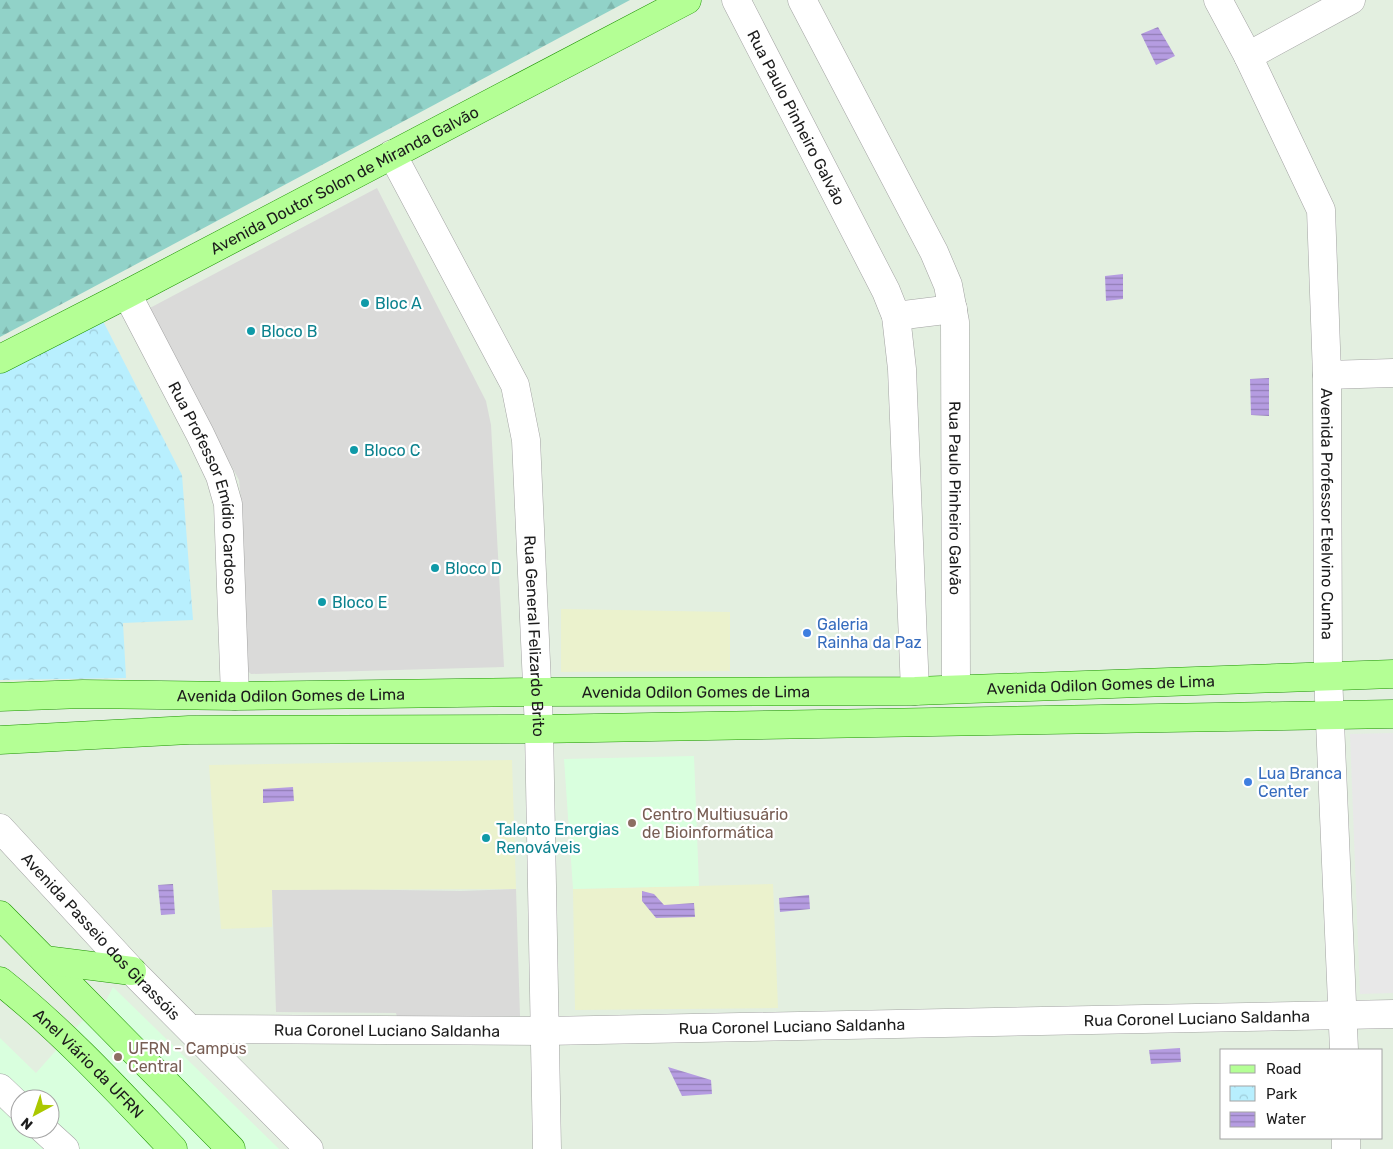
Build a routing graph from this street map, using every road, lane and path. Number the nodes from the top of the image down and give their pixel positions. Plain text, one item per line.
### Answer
1 (687, 0) edge
2 (736, 0) edge
3 (802, 0) edge
4 (1218, 0) edge
5 (1351, 0) edge
6 (1248, 56) junction
7 (392, 154) junction
8 (127, 294) junction
9 (953, 309) junction
10 (896, 316) junction
11 (0, 359) edge
12 (1393, 373) edge
13 (1327, 375) junction
14 (1393, 674) edge
15 (1328, 675) junction
16 (956, 688) junction
17 (915, 691) junction
18 (536, 692) junction
19 (235, 696) junction
20 (0, 697) edge
21 (1393, 714) edge
22 (1330, 716) junction
23 (539, 729) junction
24 (0, 740) edge
25 (0, 828) edge
26 (0, 915) edge
27 (45, 960) junction
28 (132, 971) junction
29 (0, 981) edge
30 (1393, 1014) edge
31 (1343, 1015) junction
32 (192, 1029) junction
33 (546, 1031) junction
34 (1344, 1049) edge
35 (0, 1088) edge
36 (10, 1098) edge
37 (54, 1139) edge
38 (65, 1149) edge
39 (173, 1149) edge
40 (231, 1149) edge
41 (309, 1149) edge
42 (547, 1149) edge

1 - 7 main road, Avenida Doutor Solon de Miranda Galvão
2 - 10 street, Rua Paulo Pinheiro Galvão
3 - 9 street, Rua Paulo Pinheiro Galvão
4 - 6 street, Avenida Professor Etelvino Cunha
5 - 6 street
6 - 13 street, Avenida Professor Etelvino Cunha
7 - 8 main road, Avenida Doutor Solon de Miranda Galvão
7 - 18 street, Rua General Felizardo Brito
8 - 11 main road, Avenida Doutor Solon de Miranda Galvão
8 - 19 street, Rua Professor Emídio Cardoso
9 - 10 street
9 - 16 street, Rua Paulo Pinheiro Galvão
10 - 17 street, Rua Paulo Pinheiro Galvão
12 - 13 street
13 - 15 street, Avenida Professor Etelvino Cunha
14 - 15 main road, Avenida Odilon Gomes de Lima
15 - 16 main road, Avenida Odilon Gomes de Lima
15 - 22 street, Avenida Professor Etelvino Cunha
16 - 17 main road, Avenida Odilon Gomes de Lima
17 - 18 main road, Avenida Odilon Gomes de Lima
18 - 19 main road, Avenida Odilon Gomes de Lima
18 - 23 street, Rua General Felizardo Brito
19 - 20 main road, Avenida Odilon Gomes de Lima
21 - 22 main road, Avenida Odilon Gomes de Lima
22 - 23 main road, Avenida Odilon Gomes de Lima
22 - 31 street, Avenida Professor Etelvino Cunha
23 - 24 main road, Avenida Odilon Gomes de Lima
23 - 33 street, Rua General Felizardo Brito
25 - 28 street, Avenida Passeio dos Girassóis
26 - 27 main road
27 - 28 main road
27 - 40 main road
28 - 32 street, Avenida Passeio dos Girassóis
29 - 39 main road, Anel Viário da UFRN
30 - 31 street, Rua Coronel Luciano Saldanha
31 - 33 street, Rua Coronel Luciano Saldanha
31 - 34 street, Avenida Professor Etelvino Cunha
32 - 33 street, Rua Coronel Luciano Saldanha
32 - 41 street, Avenida Passeio dos Girassóis
33 - 42 street, Rua General Felizardo Brito
35 - 36 street
37 - 38 street

